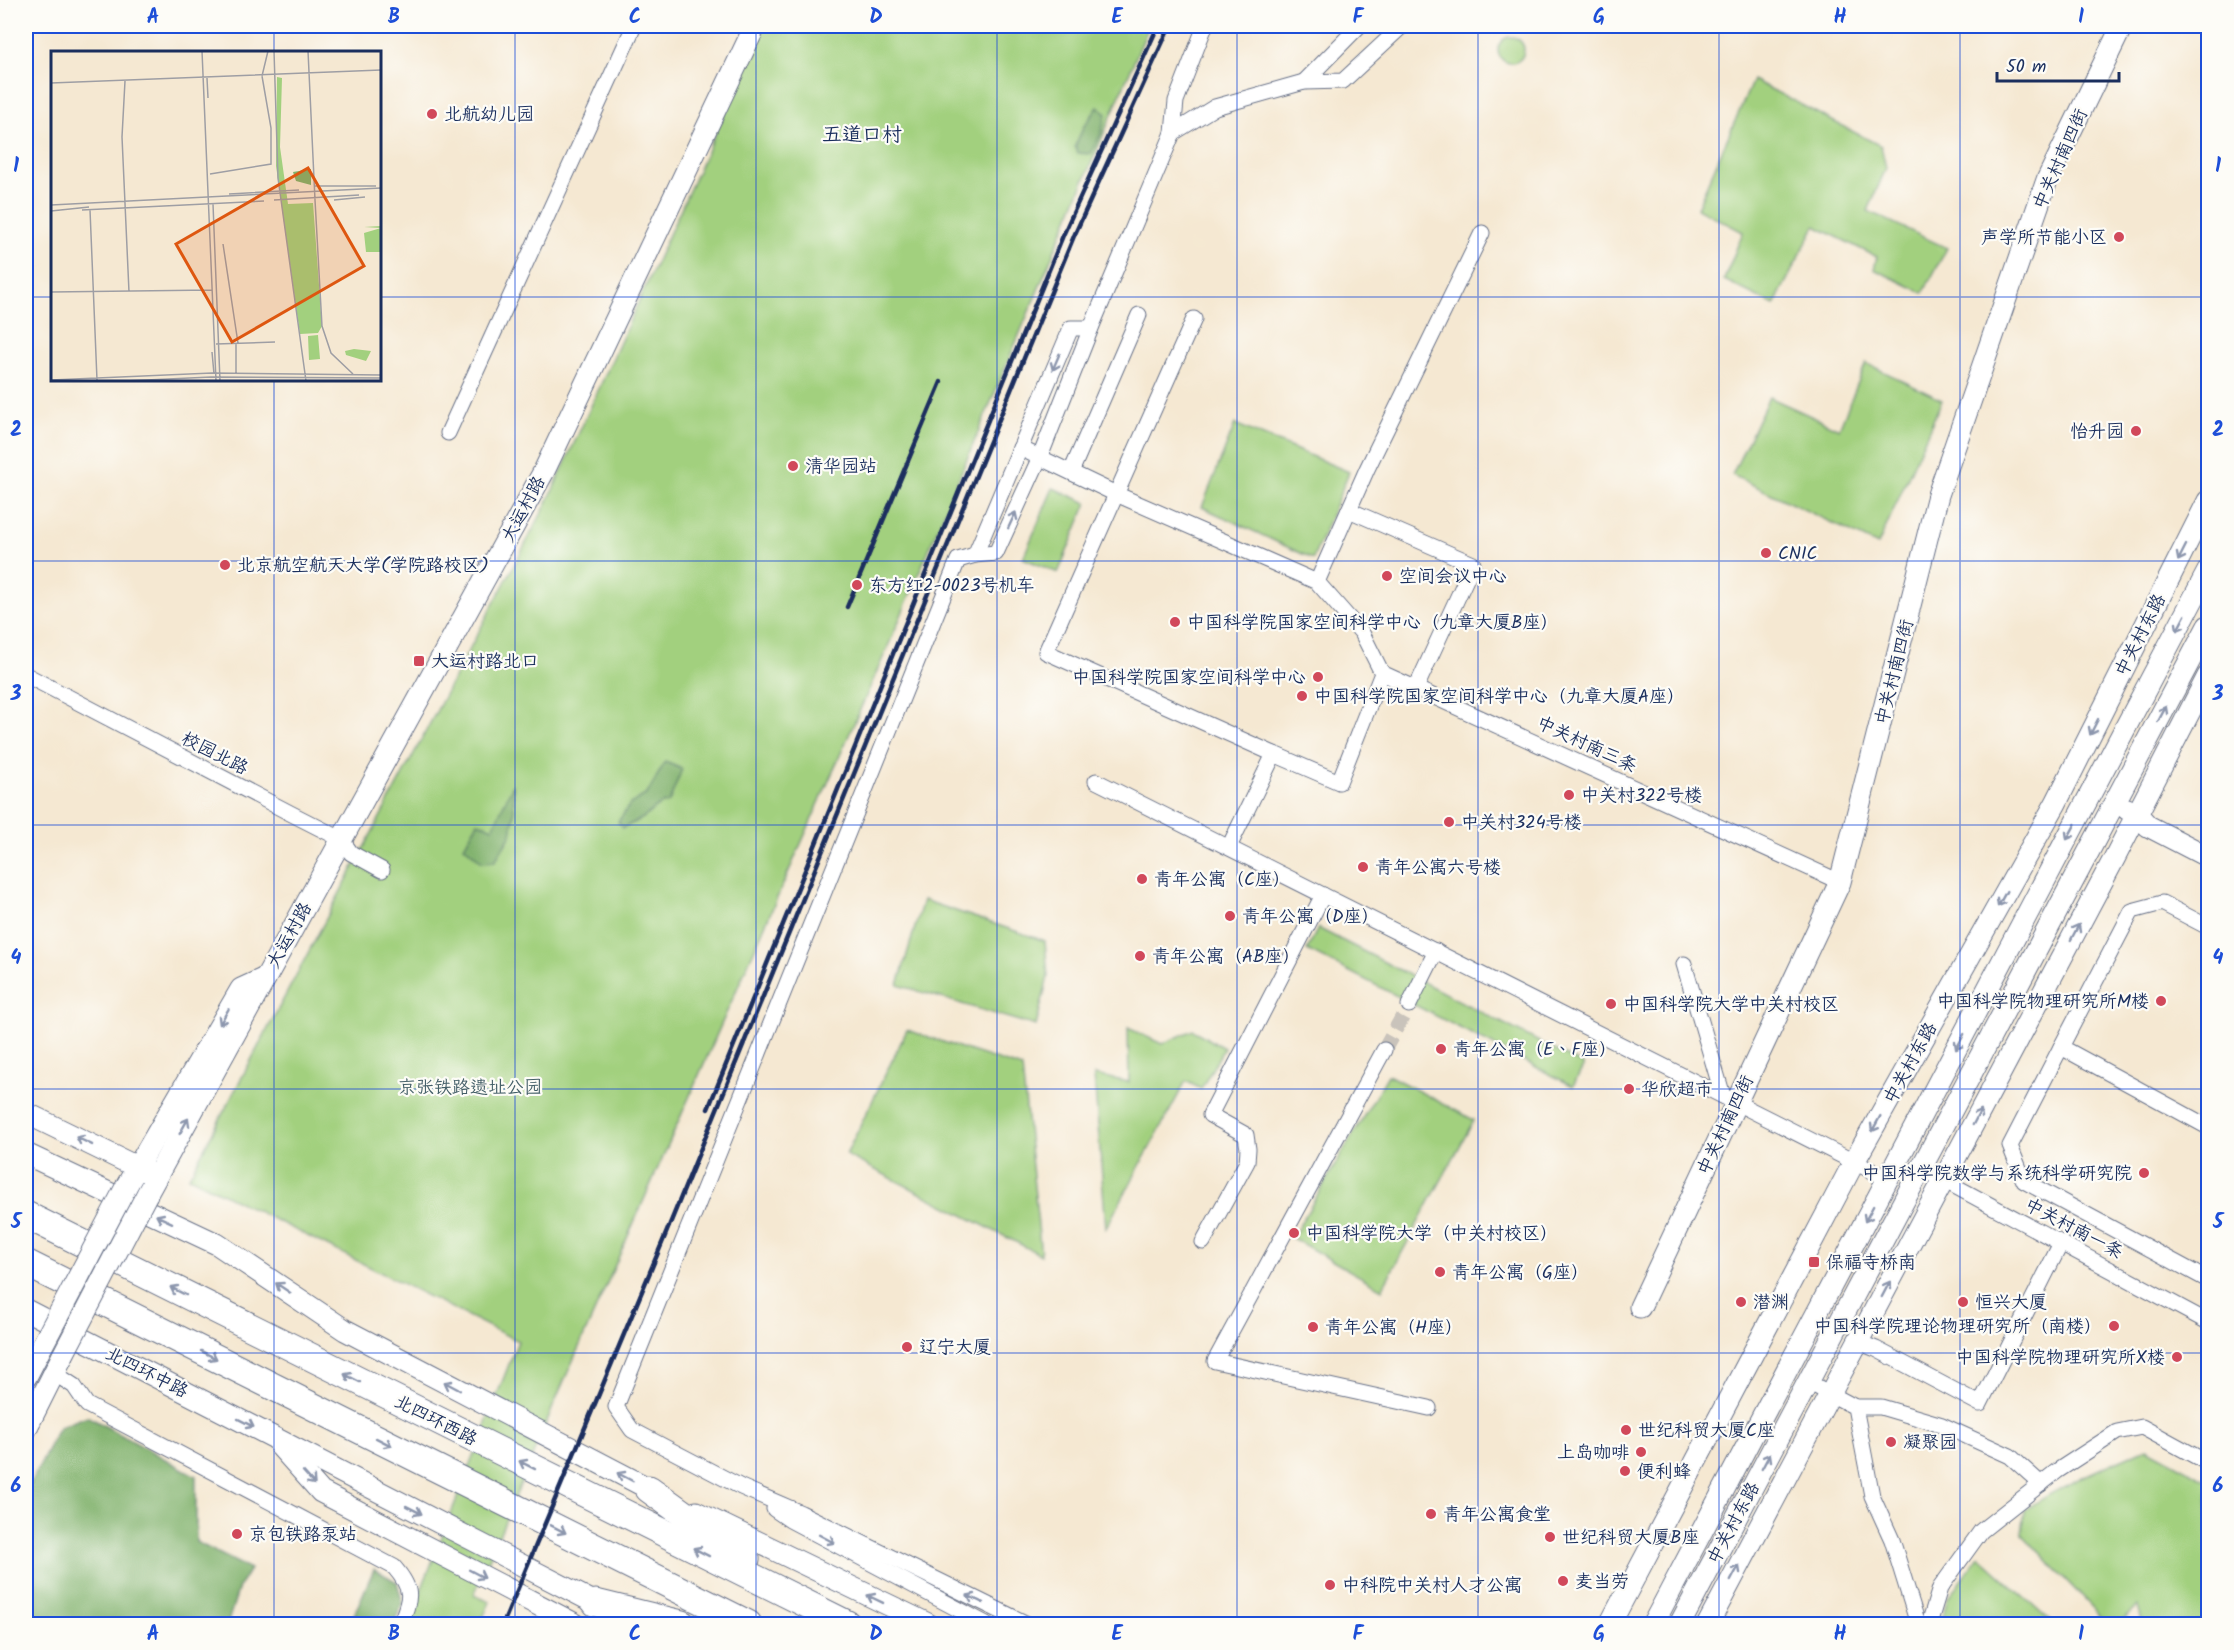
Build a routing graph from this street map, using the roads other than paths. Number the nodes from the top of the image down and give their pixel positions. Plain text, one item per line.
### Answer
1 (633, 26) edge
2 (755, 26) edge
3 (1205, 26) edge
4 (1359, 26) edge
5 (1402, 26) edge
6 (2122, 26) edge
7 (1304, 82) junction
8 (1173, 133) junction
9 (1482, 233) dead end
10 (1139, 315) dead end
11 (1194, 319) dead end
12 (1091, 328) junction
13 (448, 433) dead end
14 (1020, 448) junction
15 (1040, 458) junction
16 (1071, 472) junction
17 (1116, 494) junction
18 (2208, 501) edge
19 (1349, 510) junction
20 (975, 555) junction
21 (2208, 571) edge
22 (1317, 582) junction
23 (2208, 626) edge
24 (1382, 673) junction
25 (26, 675) edge
26 (2208, 676) edge
27 (1416, 688) junction
28 (1274, 754) junction
29 (1096, 780) dead end
30 (2092, 791) junction
31 (2115, 803) junction
32 (2137, 814) junction
33 (341, 839) junction
34 (1229, 847) junction
35 (2208, 857) edge
36 (382, 870) dead end
37 (1840, 882) junction
38 (1323, 894) junction
39 (2208, 927) edge
40 (1436, 951) junction
41 (1684, 964) dead end
42 (265, 978) junction
43 (2048, 984) junction
44 (2008, 1003) junction
45 (1409, 1005) tunnel mouth
46 (2061, 1047) junction
47 (1384, 1050) tunnel mouth
48 (1729, 1099) junction
49 (26, 1113) edge
50 (2208, 1126) edge
51 (26, 1154) edge
52 (1854, 1162) junction
53 (1921, 1168) junction
54 (132, 1176) junction
55 (1888, 1179) junction
56 (1944, 1180) junction
57 (152, 1186) junction
58 (26, 1215) edge
59 (1203, 1242) dead end
60 (2061, 1243) junction
61 (26, 1263) edge
62 (2208, 1280) edge
63 (1640, 1307) dead end
64 (26, 1310) edge
65 (2208, 1322) edge
66 (1858, 1342) junction
67 (32, 1359) edge
68 (59, 1364) junction
69 (1808, 1382) junction
70 (1830, 1394) junction
71 (1855, 1407) junction
72 (1429, 1408) dead end
73 (26, 1429) edge
74 (269, 1435) junction
75 (2208, 1463) edge
76 (2040, 1484) junction
77 (741, 1487) junction
78 (649, 1489) junction
79 (596, 1603) junction
80 (810, 1606) junction
81 (400, 1624) edge
82 (575, 1624) edge
83 (638, 1624) edge
84 (682, 1624) edge
85 (748, 1624) edge
86 (848, 1624) edge
87 (928, 1624) edge
88 (986, 1624) edge
89 (1027, 1624) edge
90 (1610, 1624) edge
91 (1653, 1624) edge
92 (1680, 1624) edge
93 (1708, 1624) edge
94 (1918, 1624) edge
95 (1929, 1624) edge

1 - 13 street
2 - 33 street, 大运村路
3 - 8 street
4 - 7 street
5 - 7 street
6 - 37 street, 中关村南四街
7 - 8 street
8 - 12 street
9 - 19 street
10 - 16 street
11 - 17 street
12 -> 14 street
12 - 15 street
14 - 15 street
14 - 20 street
15 - 16 street
20 -> 15 street
16 - 17 street
17 - 22 street
17 - 28 street
18 -> 52 street, 中关村东路
19 - 22 street
19 - 27 street
20 - 77 street
21 -> 30 street, 中关村东路
22 - 24 street
31 -> 23 street, 中关村东路
24 - 27 street, 中关村南三条
24 - 28 street
25 - 33 street, 校园北路
26 - 32 street, 中关村东路
27 - 37 street, 中关村南三条
28 - 34 street
29 - 34 street
30 - 31 street
30 -> 55 street, 中关村东路
31 - 32 street
31 - 44 street, 中关村东路
32 - 35 street
43 -> 32 street, 中关村东路
33 - 36 street, 校园北路
33 - 42 street, 大运村路
34 - 38 street
37 - 48 street, 中关村南四街
38 - 40 street
38 - 59 street
39 - 46 street
40 - 45 street
40 - 48 street
41 - 48 street
42 -> 54 street, 大运村路
57 -> 42 street, 大运村路
43 - 44 street
56 -> 43 street, 中关村东路
44 - 53 street, 中关村东路
46 - 50 street
46 - 62 street
47 - 72 street
48 - 52 street
48 - 63 street, 中关村南四街
54 -> 49 street
78 -> 51 street, 北四环西路
52 - 55 street
52 - 90 street, 中关村东路
53 - 56 street, 中关村南一条
53 - 69 street, 中关村东路
54 - 57 street
54 - 67 street, 大运村路, bridge
55 -> 91 street, 中关村东路
56 - 60 street, 中关村南一条
66 -> 56 street, 中关村东路
57 - 68 street, 大运村路, bridge
80 -> 58 highway, 北四环西路
60 - 65 street, 中关村南一条
60 - 66 street
61 -> 85 highway
64 -> 74 street, 北四环中路
66 - 70 street, 中关村东路
67 - 68 street
68 - 73 street, 大运村路
68 - 81 street
69 - 70 street
92 -> 69 street, 中关村东路
70 - 71 street
93 -> 70 street, 中关村东路
71 - 76 street
71 - 94 street
74 -> 79 street
74 -> 82 street
75 - 76 street
76 - 95 street
77 -> 88 street
89 -> 77 street
78 - 80 highway
87 -> 78 street, 北四环西路
79 - 83 street
79 - 84 highway
80 - 86 highway, 北四环西路

